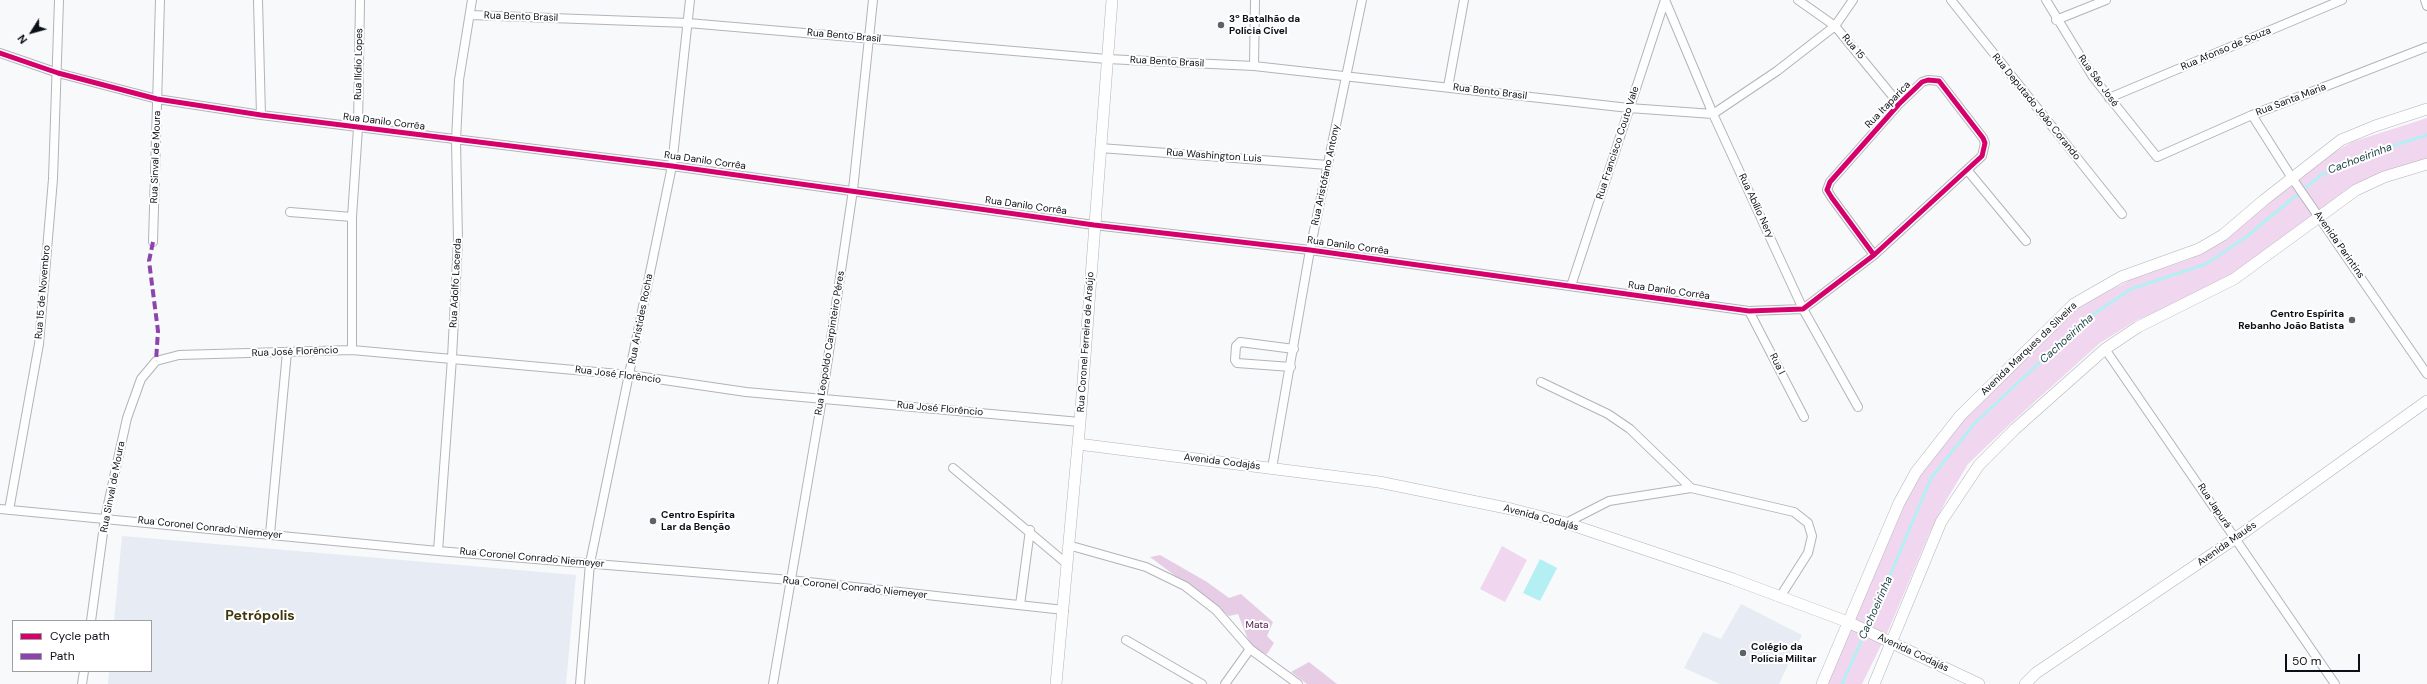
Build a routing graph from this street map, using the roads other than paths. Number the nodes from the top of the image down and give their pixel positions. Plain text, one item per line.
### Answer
1 (59, 0) edge
2 (160, 0) edge
3 (258, 0) edge
4 (360, 0) edge
5 (472, 0) edge
6 (690, 0) edge
7 (873, 0) edge
8 (1112, 0) edge
9 (1255, 0) edge
10 (1362, 0) edge
11 (1464, 0) edge
12 (1665, 0) edge
13 (1798, 0) edge
14 (1853, 0) edge
15 (1951, 0) edge
16 (2046, 0) edge
17 (2106, 0) edge
18 (2342, 0) edge
19 (2425, 0) edge
20 (2427, 6) edge
21 (470, 15) junction
22 (2056, 20) junction
23 (688, 23) junction
24 (1835, 26) junction
25 (867, 38) junction
26 (2427, 47) edge
27 (0, 53) edge
28 (1107, 59) junction
29 (1254, 66) junction
30 (58, 73) junction
31 (1347, 76) junction
32 (1448, 87) junction
33 (2109, 98) junction
34 (157, 99) junction
35 (1899, 104) junction
36 (1629, 108) junction
37 (2427, 109) edge
38 (1713, 114) junction
39 (261, 115) junction
40 (2252, 116) junction
41 (358, 128) junction
42 (456, 140) junction
43 (1100, 148) junction
44 (2157, 157) joint
45 (2427, 164) edge
46 (1328, 165) junction
47 (672, 166) junction
48 (1968, 171) junction
49 (2294, 181) junction
50 (853, 190) junction
51 (290, 212) dead end
52 (2122, 214) dead end
53 (2318, 214) junction
54 (352, 216) junction
55 (1094, 226) junction
56 (2026, 241) dead end
57 (153, 242) dead end
58 (1310, 250) junction
59 (1874, 255) junction
60 (1571, 286) junction
61 (1803, 309) junction
62 (1749, 311) junction
63 (1294, 348) junction
64 (2105, 349) junction
65 (352, 350) junction
66 (287, 352) junction
67 (452, 358) junction
68 (156, 361) joint
69 (1291, 367) junction
70 (2427, 374) edge
71 (630, 375) junction
72 (1541, 382) dead end
73 (822, 399) junction
74 (2427, 401) edge
75 (1858, 407) dead end
76 (1804, 417) dead end
77 (1080, 422) junction
78 (1078, 444) junction
79 (953, 468) dead end
80 (1272, 468) junction
81 (1692, 488) junction
82 (0, 510) edge
83 (9, 510) junction
84 (105, 518) junction
85 (1566, 523) junction
86 (1030, 530) junction
87 (270, 534) junction
88 (2236, 538) junction
89 (1068, 545) junction
90 (438, 551) junction
91 (590, 563) junction
92 (1067, 564) junction
93 (790, 580) junction
94 (1780, 597) junction
95 (1020, 605) junction
96 (1064, 610) junction
97 (91, 620) edge
98 (1852, 624) junction
99 (1126, 640) dead end
100 (1887, 641) junction
101 (1250, 649) junction
102 (84, 672) edge
103 (82, 684) edge
104 (580, 684) edge
105 (773, 684) edge
106 (1056, 684) edge
107 (1202, 684) edge
108 (1225, 684) edge
109 (1298, 684) edge
110 (1822, 684) edge
111 (1874, 684) edge
112 (1979, 684) edge
113 (2025, 684) edge
114 (2335, 684) edge

1 - 30 street, Rua 15 de Novembro
2 - 34 street, Rua Sinval de Moura
3 - 39 street
4 - 41 street, Rua Ilídio Lopes
5 - 21 street, Rua Adolfo Lacerda
6 - 23 street, Rua Aristides Rocha
7 - 25 street, Rua Leopoldo Carpinteiro Péres
8 - 28 street, Rua Coronel Ferreira de Araújo
9 - 29 street
10 - 31 street, Rua Aristófano Antony
11 - 32 street
12 - 36 street, Rua Francisco Couto Vale
12 - 38 street, Rua Abílio Nery
13 - 24 street, Rua 15
14 - 24 street
15 - 52 street, Rua Deputado João Corando
16 - 22 street, Rua São José
17 - 22 street
18 - 33 street, Rua Afonso de Souza
19 - 20 street
21 - 23 street, Rua Bento Brasil
21 - 42 street, Rua Adolfo Lacerda
22 - 33 street, Rua São José
23 - 25 street, Rua Bento Brasil
23 - 47 street, Rua Aristides Rocha
24 - 35 street, Rua 15
24 - 38 street
25 - 28 street, Rua Bento Brasil
25 - 50 street, Rua Leopoldo Carpinteiro Péres
26 - 40 street, Rua Santa Maria
27 - 30 street, Rua Danilo Corrêa
28 - 29 street, Rua Bento Brasil
28 - 43 street, Rua Coronel Ferreira de Araújo
29 - 31 street, Rua Bento Brasil
30 - 34 street, Rua Danilo Corrêa
30 - 83 street, Rua 15 de Novembro
31 - 32 street, Rua Bento Brasil
31 - 46 street, Rua Aristófano Antony
32 - 36 street, Rua Bento Brasil
33 - 44 street, Rua São José
34 - 39 street, Rua Danilo Corrêa
34 - 57 street, Rua Sinval de Moura
35 - 48 street, Rua Itaparica
35 - 59 street, Rua Itaparica
36 - 38 street, Rua Bento Brasil
36 - 60 street, Rua Francisco Couto Vale
37 - 49 street, Avenida Marques da Silveira
38 - 61 street, Rua Abílio Nery
39 - 41 street, Rua Danilo Corrêa
40 - 44 street, Rua Santa Maria
40 - 49 street, Avenida Parintins
41 - 42 street, Rua Danilo Corrêa
41 - 54 street, Rua Ilídio Lopes
42 - 47 street, Rua Danilo Corrêa
42 - 67 street, Rua Adolfo Lacerda
43 - 46 street, Rua Washington Luis
43 - 55 street, Rua Coronel Ferreira de Araújo
45 - 53 street
46 - 58 street, Rua Aristófano Antony
47 - 50 street, Rua Danilo Corrêa
47 - 71 street, Rua Aristides Rocha
48 - 56 street
48 - 59 street
49 - 53 street, Avenida Parintins
49 - 98 street, Avenida Marques da Silveira
50 - 55 street, Rua Danilo Corrêa
50 - 73 street, Rua Leopoldo Carpinteiro Péres
51 - 54 street
53 - 64 street
53 - 70 street, Avenida Parintins
54 - 65 street, Rua Ilídio Lopes
55 - 58 street, Rua Danilo Corrêa
55 - 77 street, Rua Coronel Ferreira de Araújo
58 - 60 street, Rua Danilo Corrêa
58 - 63 street, Rua Aristófano Antony
59 - 61 street
60 - 62 street, Rua Danilo Corrêa
61 - 62 street, Rua Danilo Corrêa
61 - 75 street, Rua Abílio Nery
62 - 76 street, Rua I
63 - 69 street, Rua Aristófano Antony
63 - 69 street
64 - 88 street, Rua Japurá
64 - 100 street
65 - 66 street, Rua José Florêncio
65 - 67 street, Rua José Florêncio
66 - 68 street, Rua José Florêncio
66 - 87 street
67 - 71 street, Rua José Florêncio
67 - 90 street, Rua Adolfo Lacerda
68 - 84 street, Rua Sinval de Moura
69 - 80 street, Rua Aristófano Antony
71 - 73 street, Rua José Florêncio
71 - 91 street, Rua Aristides Rocha
72 - 81 street
73 - 77 street, Rua José Florêncio
73 - 93 street, Rua Leopoldo Carpinteiro Péres
74 - 88 street, Avenida Maués
77 - 78 street, Rua Coronel Ferreira de Araújo
78 - 80 street, Avenida Codajás
78 - 89 street, Rua Coronel Ferreira de Araújo
79 - 86 street
80 - 85 street, Avenida Codajás
81 - 85 street
81 - 94 street
82 - 83 street, Rua Coronel Conrado Niemeyer
83 - 84 street, Rua Coronel Conrado Niemeyer
84 - 87 street, Rua Coronel Conrado Niemeyer
84 - 97 street, Rua Sinval de Moura
85 - 94 street, Avenida Codajás
86 - 92 street
86 - 95 street
87 - 90 street, Rua Coronel Conrado Niemeyer
88 - 113 street, Avenida Maués
88 - 114 street, Rua Japurá
89 - 92 street, Rua Coronel Ferreira de Araújo
89 - 101 street
90 - 91 street, Rua Coronel Conrado Niemeyer
91 - 93 street, Rua Coronel Conrado Niemeyer
91 - 104 street, Rua Aristides Rocha
92 - 96 street, Rua Coronel Ferreira de Araújo
93 - 95 street, Rua Coronel Conrado Niemeyer
93 - 105 street, Rua Leopoldo Carpinteiro Péres
94 - 98 street, Avenida Codajás
95 - 96 street, Rua Coronel Conrado Niemeyer
96 - 106 street, Rua Coronel Ferreira de Araújo
98 - 100 street, Avenida Codajás
98 - 110 street, Avenida Marques da Silveira
99 - 107 street
100 - 111 street
100 - 112 street, Avenida Codajás
101 - 108 street
101 - 109 street
102 - 103 street

